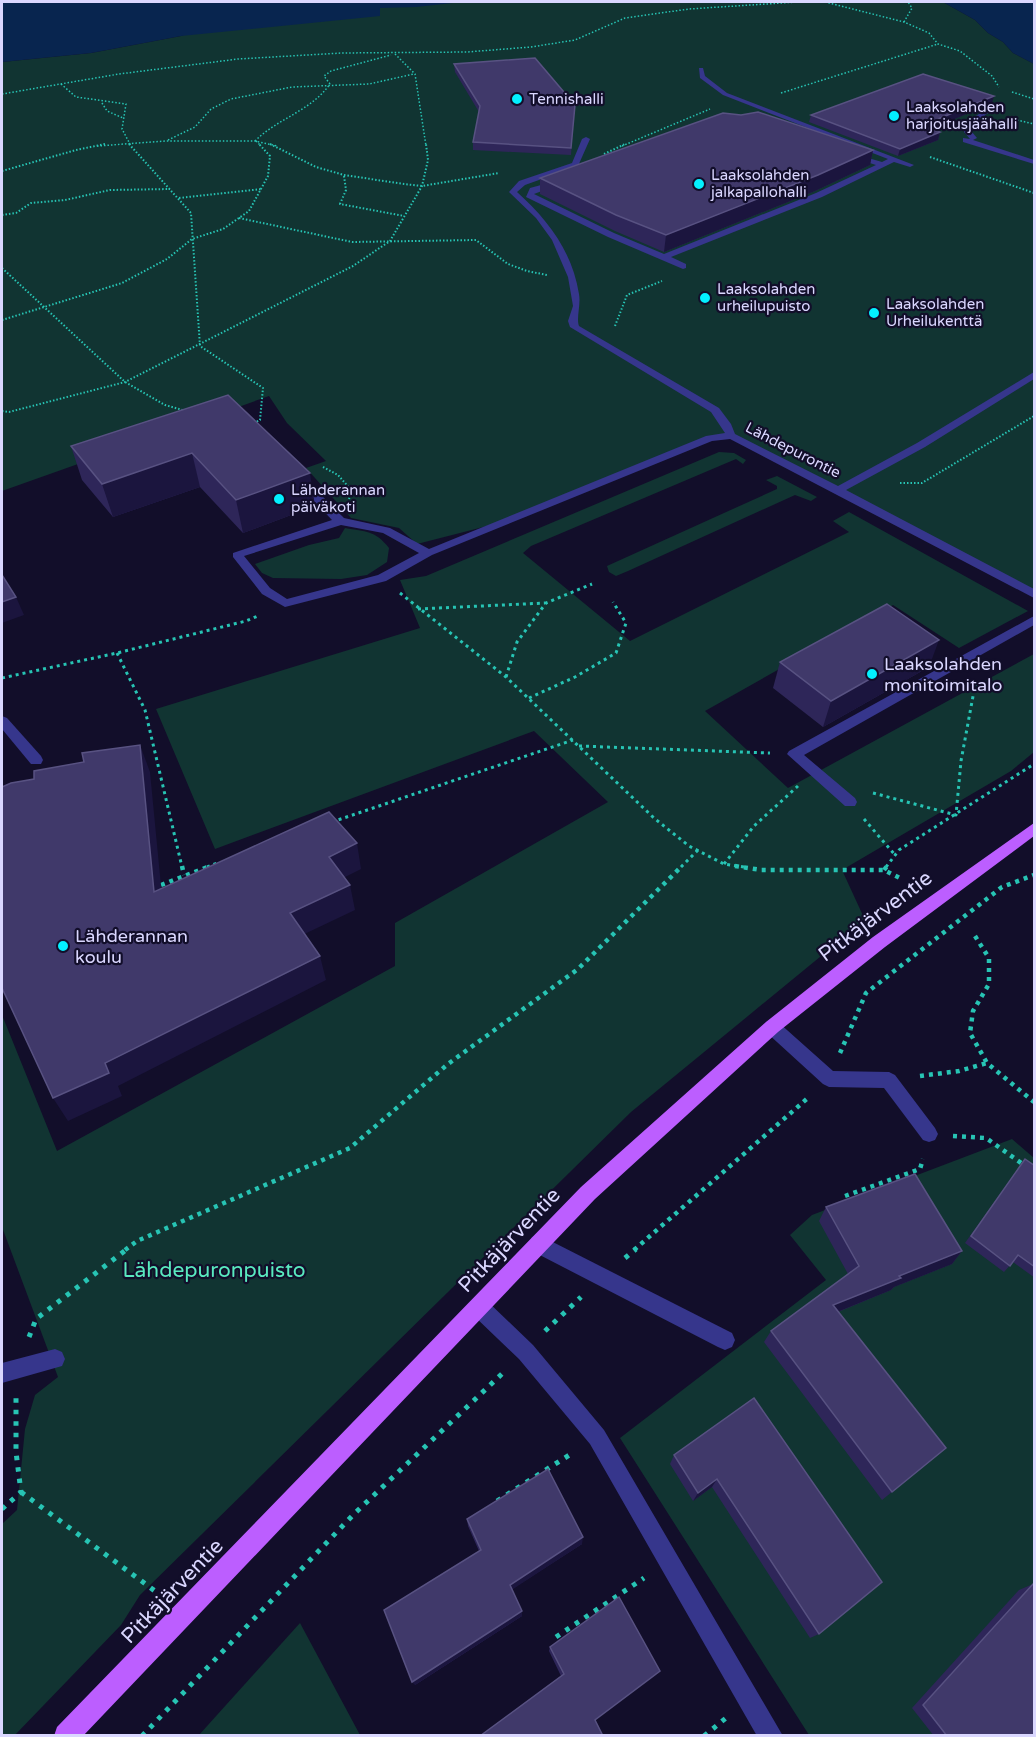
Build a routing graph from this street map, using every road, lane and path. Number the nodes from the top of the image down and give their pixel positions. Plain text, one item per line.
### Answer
1 (797, 2) edge
2 (825, 2) edge
3 (907, 2) edge
4 (904, 22) junction
5 (395, 53) junction
6 (701, 69) dead end
7 (415, 74) junction
8 (61, 84) junction
9 (330, 84) junction
10 (1000, 88) dead end
11 (1009, 91) dead end
12 (2, 94) edge
13 (1035, 99) edge
14 (102, 102) junction
15 (995, 106) edge
16 (123, 118) junction
17 (1017, 120) dead end
18 (1035, 124) edge
19 (586, 139) dead end
20 (166, 141) junction
21 (255, 141) junction
22 (128, 143) junction
23 (606, 153) edge
24 (615, 153) edge
25 (847, 153) edge
26 (927, 155) dead end
27 (894, 159) junction
28 (1035, 162) edge
29 (880, 164) junction
30 (910, 165) dead end
31 (2, 171) edge
32 (501, 172) dead end
33 (344, 175) junction
34 (564, 179) edge
35 (422, 186) junction
36 (171, 189) junction
37 (262, 189) junction
38 (1035, 193) edge
39 (178, 198) junction
40 (2, 214) edge
41 (404, 216) junction
42 (239, 218) junction
43 (192, 239) junction
44 (390, 241) junction
45 (664, 257) junction
46 (683, 266) dead end
47 (2, 268) edge
48 (572, 278) junction
49 (42, 307) junction
50 (2, 320) edge
51 (200, 346) junction
52 (1035, 375) edge
53 (125, 382) junction
54 (2, 411) edge
55 (187, 411) edge
56 (1035, 416) edge
57 (247, 425) edge
58 (731, 436) junction
59 (875, 470) junction
60 (294, 473) edge
61 (838, 490) junction
62 (340, 521) junction
63 (428, 553) junction
64 (382, 578) junction
65 (592, 584) dead end
66 (1035, 594) edge
67 (613, 602) dead end
68 (285, 603) junction
69 (546, 603) junction
70 (418, 609) junction
71 (1035, 620) edge
72 (981, 650) junction
73 (117, 653) junction
74 (506, 676) junction
75 (2, 678) edge
76 (529, 698) junction
77 (2, 721) edge
78 (573, 740) junction
79 (579, 746) junction
80 (794, 754) junction
81 (36, 760) dead end
82 (1035, 764) edge
83 (819, 775) junction
84 (850, 802) joint
85 (956, 815) junction
86 (322, 825) edge
87 (1034, 828) edge
88 (698, 850) junction
89 (896, 855) junction
90 (227, 860) edge
91 (724, 864) junction
92 (884, 870) junction
93 (184, 875) junction
94 (902, 879) dead end
95 (161, 885) dead end
96 (975, 936) dead end
97 (772, 1027) junction
98 (987, 1063) junction
99 (889, 1080) junction
100 (1035, 1102) edge
101 (929, 1134) junction
102 (1035, 1172) edge
103 (845, 1196) dead end
104 (539, 1244) junction
105 (479, 1306) junction
106 (725, 1340) dead end
107 (54, 1359) dead end
108 (8, 1372) edge
109 (597, 1437) junction
110 (21, 1492) junction
111 (486, 1508) edge
112 (2, 1509) edge
113 (670, 1561) junction
114 (184, 1613) junction
115 (556, 1637) dead end
116 (66, 1736) edge
117 (771, 1736) edge

1 - 5 path
2 - 4 path
3 - 4 path
4 - 10 path
5 - 7 path
5 - 8 path
5 - 9 path
6 - 27 street
7 - 9 path
7 - 35 path
8 - 12 path
8 - 14 path
9 - 20 path
9 - 21 path
11 - 13 path
14 - 16 path
14 - 16 path
15 - 28 street
16 - 22 path
17 - 18 path
19 - 48 street
20 - 21 path
20 - 22 path
21 - 33 path
21 - 37 path
22 - 31 path
22 - 36 path
23 - 24 path
25 - 29 street
26 - 38 path
27 - 29 street
27 - 30 street
29 - 45 street
32 - 35 path
33 - 35 path
33 - 41 path
34 - 45 street
35 - 41 path
36 - 39 path
36 - 40 path
37 - 39 path
37 - 42 path
39 - 43 path
41 - 44 path
42 - 43 path
42 - 44 path
43 - 49 path
43 - 51 path
44 - 48 path
44 - 51 path
45 - 46 street
47 - 49 path
48 - 58 street
49 - 50 path
49 - 53 path
51 - 53 path
51 - 57 path
52 - 59 street
53 - 54 path
53 - 55 path
56 - 59 path
58 - 61 street, Lähdepurontie
58 - 63 street, Lähdepurontie
59 - 61 street
60 - 62 street
61 - 66 street, Lähdepurontie
62 - 63 street
62 - 68 street
63 - 64 street, Lähdepurontie
64 - 68 street, Lähdepurontie
64 - 70 path
65 - 69 path
67 - 76 path
68 - 73 path
69 - 70 path
69 - 74 path
70 - 74 path
71 - 72 street
72 - 80 street
72 - 85 path
73 - 75 path
73 - 93 path
74 - 76 path
76 - 78 path
77 - 81 street
78 - 79 path
78 - 86 path
79 - 80 path
79 - 88 path
80 - 83 street
82 - 85 path
83 - 84 street
83 - 85 path
83 - 91 path
84 - 89 path
85 - 89 path
87 - 97 main road, Pitkäjärventie
88 - 91 path
88 - 108 path
89 - 92 path
90 - 93 path
91 - 92 path
92 - 94 path
93 - 95 path
96 - 98 path
97 - 99 street
97 - 104 main road, Pitkäjärventie
98 - 99 path
98 - 100 path
99 - 101 street
101 - 102 path
101 - 103 path
104 - 105 main road, Pitkäjärventie
104 - 106 street
105 - 109 street
105 - 114 main road, Pitkäjärventie
107 - 108 street
108 - 110 path
109 - 111 path
109 - 113 street
110 - 112 path
110 - 114 path
113 - 115 path
113 - 117 street
114 - 116 main road, Pitkäjärventie

